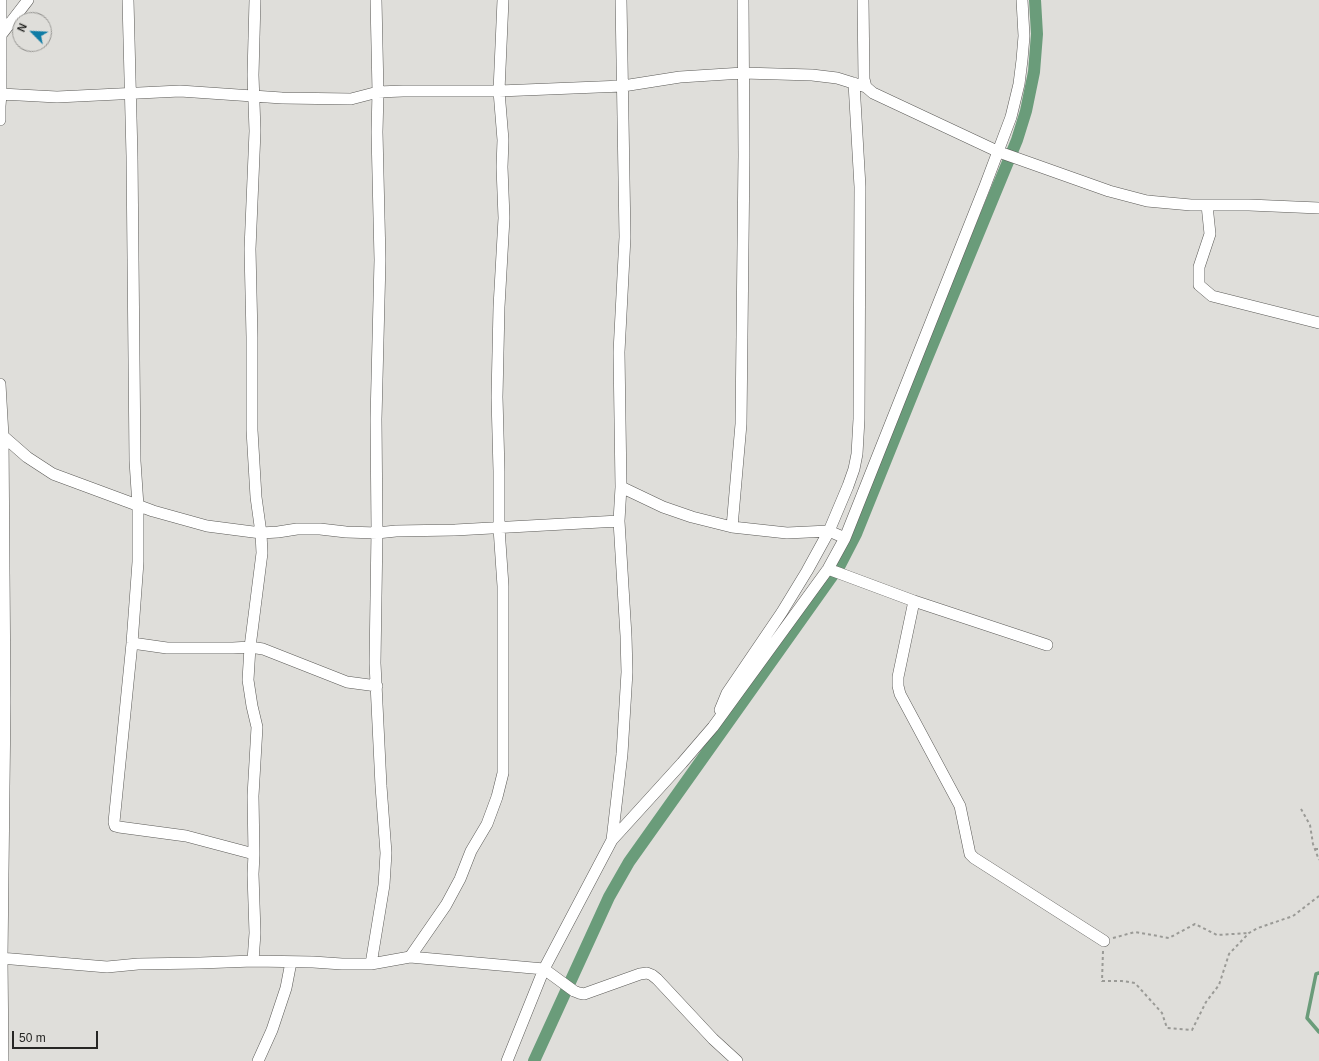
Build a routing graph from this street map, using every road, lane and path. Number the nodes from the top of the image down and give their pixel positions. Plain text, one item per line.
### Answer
1 (1, 0) edge
2 (28, 0) edge
3 (128, 0) edge
4 (255, 0) edge
5 (376, 0) edge
6 (502, 0) edge
7 (621, 0) edge
8 (743, 0) edge
9 (863, 0) edge
10 (1022, 0) edge
11 (1, 35) edge
12 (743, 73) junction
13 (854, 83) junction
14 (623, 86) junction
15 (866, 87) junction
16 (499, 91) junction
17 (378, 92) junction
18 (1, 94) junction
19 (130, 94) junction
20 (254, 97) junction
21 (0, 106) edge
22 (0, 120) edge
23 (999, 152) junction
24 (1207, 205) junction
25 (1319, 208) edge
26 (1319, 323) edge
27 (0, 384) edge
28 (3, 436) junction
29 (622, 487) junction
30 (138, 506) junction
31 (619, 521) junction
32 (732, 527) junction
33 (499, 528) junction
34 (829, 531) junction
35 (261, 533) junction
36 (377, 533) junction
37 (845, 538) junction
38 (828, 569) junction
39 (914, 601) junction
40 (132, 644) junction
41 (1047, 645) dead end
42 (250, 647) junction
43 (377, 686) junction
44 (713, 727) junction
45 (1300, 809) dead end
46 (612, 840) junction
47 (1315, 849) junction
48 (1319, 849) edge
49 (254, 854) junction
50 (1319, 860) edge
51 (1319, 896) edge
52 (1249, 933) junction
53 (1104, 940) junction
54 (1, 958) edge
55 (410, 958) junction
56 (253, 961) junction
57 (291, 962) junction
58 (371, 964) junction
59 (544, 969) junction
60 (3, 1061) edge
61 (258, 1061) edge
62 (506, 1061) edge
63 (737, 1061) edge

1 - 11 street
2 - 11 street
3 - 19 street
4 - 20 street
5 - 17 street
6 - 16 street
7 - 14 street
8 - 12 street
9 - 15 street
10 - 23 street
11 - 18 street
12 - 13 street
12 - 14 street
12 - 32 street
13 - 15 street
13 - 34 street
14 - 16 street
14 - 29 street
15 - 23 street
16 - 17 street
16 - 33 street
17 - 20 street
17 - 36 street
18 - 19 street
18 - 21 street
19 - 20 street
19 - 30 street
20 - 35 street
21 - 22 street
23 - 24 street
23 - 37 street
24 - 25 street
24 - 26 street
27 - 28 street
28 - 30 street
28 - 54 street
29 - 31 street
29 - 32 street
30 - 35 street
30 - 40 street
31 - 33 street
31 - 46 street
32 - 34 street
33 - 36 street
33 - 55 street
34 - 37 street
34 - 44 street
35 - 36 street
35 - 42 street
36 - 43 street
37 - 38 street
38 - 39 street
38 - 44 street
39 - 41 street
39 - 53 street
40 - 42 street
40 - 49 street
42 - 43 street
42 - 49 street
43 - 58 street
44 - 46 street
45 - 47 path
46 - 59 street
47 - 48 path
47 - 50 path
49 - 56 street
51 - 52 path
52 - 53 path
52 - 53 path
54 - 56 street
54 - 60 street
55 - 58 street
55 - 59 street
56 - 57 street
57 - 58 street
57 - 61 street
59 - 62 street
59 - 63 street

